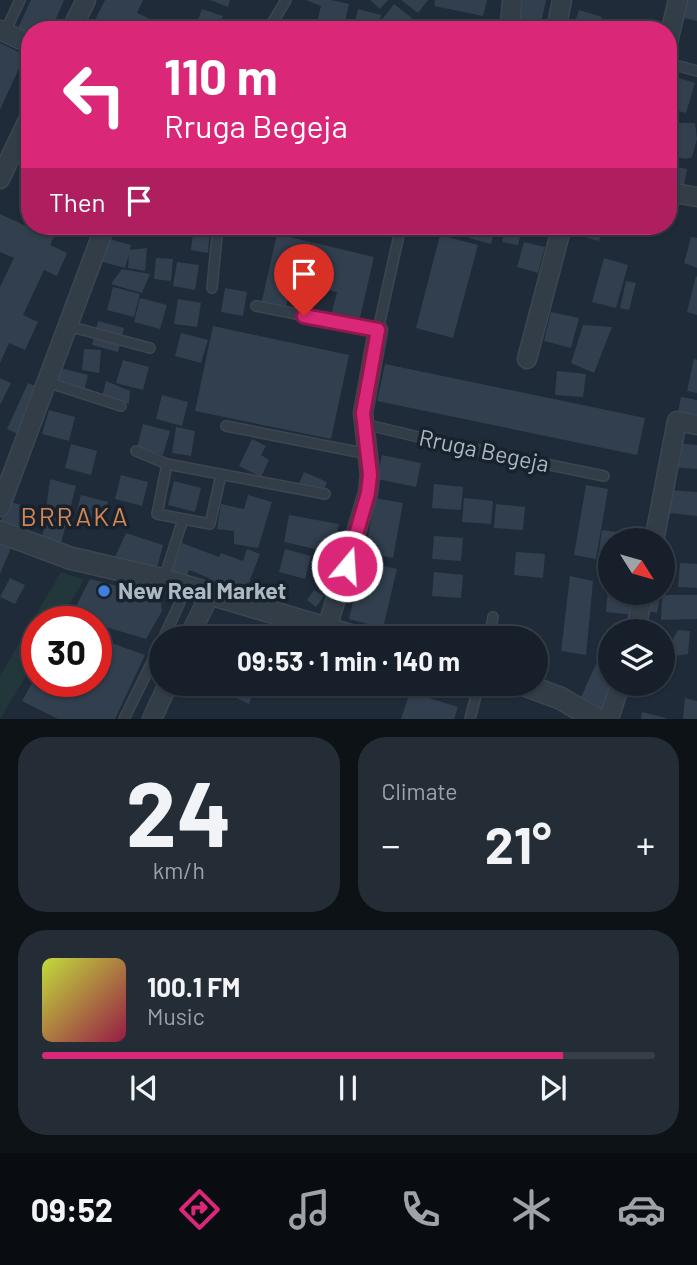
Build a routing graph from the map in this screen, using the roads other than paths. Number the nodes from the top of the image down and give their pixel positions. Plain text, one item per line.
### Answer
1 (20, 0) edge
2 (86, 0) edge
3 (286, 0) edge
4 (512, 0) edge
5 (562, 0) edge
6 (678, 0) edge
7 (76, 21) edge
8 (273, 21) edge
9 (510, 21) edge
10 (558, 21) edge
11 (673, 21) edge
12 (2, 31) edge
13 (21, 40) edge
14 (677, 65) edge
15 (697, 71) edge
16 (21, 135) edge
17 (0, 179) edge
18 (677, 194) edge
19 (697, 197) edge
20 (102, 235) edge
21 (217, 235) edge
22 (560, 235) edge
23 (399, 236) dead end
24 (212, 288) dead end
25 (256, 306) dead end
26 (67, 326) junction
27 (378, 330) junction
28 (150, 348) dead end
29 (527, 359) dead end
30 (47, 382) junction
31 (121, 406) dead end
32 (364, 424) junction
33 (697, 425) edge
34 (226, 426) dead end
35 (136, 451) dead end
36 (368, 454) junction
37 (167, 464) junction
38 (221, 475) junction
39 (604, 476) dead end
40 (325, 494) dead end
41 (0, 507) edge
42 (183, 519) junction
43 (656, 528) edge
44 (0, 532) edge
45 (164, 580) junction
46 (187, 587) junction
47 (209, 594) junction
48 (493, 618) dead end
49 (169, 626) edge
50 (194, 626) edge
51 (320, 626) edge
52 (328, 626) edge
53 (491, 626) edge
54 (149, 668) edge
55 (548, 694) edge
56 (162, 696) edge
57 (476, 696) edge
58 (616, 696) edge
59 (124, 719) edge
60 (152, 719) edge
61 (470, 719) edge
62 (596, 719) edge
63 (609, 719) edge

1 - 12 lane
2 - 7 street
3 - 8 lane
4 - 9 street
5 - 10 street
6 - 11 street
12 - 13 street
14 - 15 lane
16 - 17 street
18 - 19 street
20 - 26 street
21 - 24 lane
22 - 29 street
23 - 27 lane
25 - 27 lane
26 - 28 lane
26 - 30 street
27 - 32 street
30 - 31 lane
30 - 41 street
32 - 36 street
32 - 39 lane, Rruga Begeja
33 - 43 street
34 - 36 lane
35 - 37 lane
36 - 52 street
37 - 38 lane
37 - 42 lane
38 - 40 lane
38 - 42 lane
42 - 45 lane
44 - 45 street
45 - 46 street
46 - 47 street
46 - 49 lane
47 - 50 street
47 - 51 street
48 - 53 lane
54 - 59 lane
55 - 62 street
56 - 60 street
57 - 61 lane
58 - 63 street

